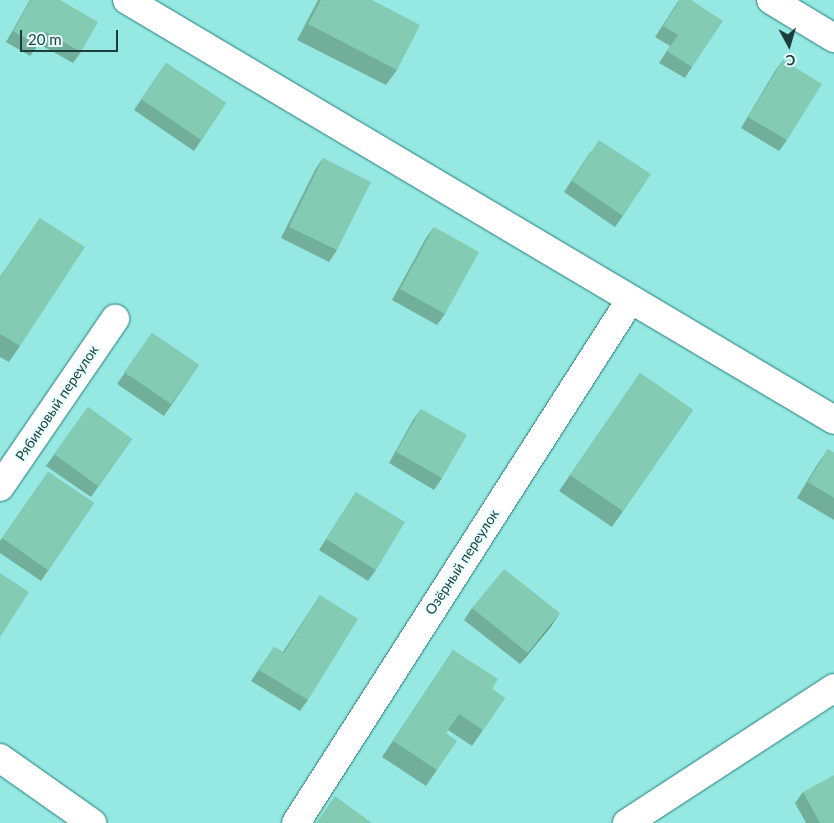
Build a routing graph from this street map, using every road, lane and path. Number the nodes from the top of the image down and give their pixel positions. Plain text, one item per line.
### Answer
1 (127, 0) edge
2 (770, 0) edge
3 (834, 38) edge
4 (629, 302) junction
5 (115, 319) dead end
6 (834, 420) edge
7 (0, 488) edge
8 (834, 688) edge
9 (0, 758) edge
10 (92, 823) edge
11 (296, 823) edge
12 (627, 823) edge

1 - 4 street
2 - 3 street
4 - 6 street
4 - 11 street, Озёрный переулок
5 - 7 street, Рябиновый переулок
8 - 12 street
9 - 10 street

